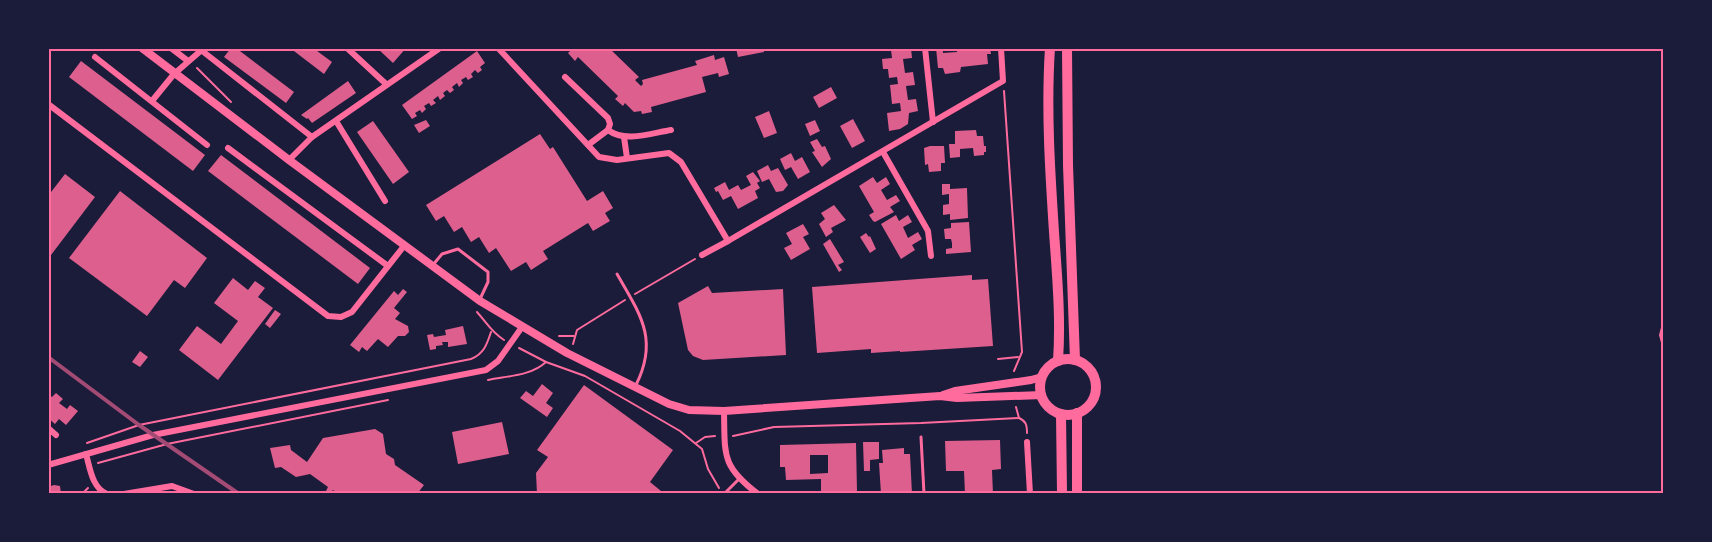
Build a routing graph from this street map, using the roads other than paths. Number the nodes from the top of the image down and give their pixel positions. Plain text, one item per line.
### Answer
1 (142, 48) edge
2 (171, 48) edge
3 (347, 48) edge
4 (440, 48) edge
5 (498, 48) edge
6 (925, 48) edge
7 (1001, 48) edge
8 (1050, 48) edge
9 (1067, 48) edge
10 (202, 49) edge
11 (95, 57) dead end
12 (188, 61) junction
13 (174, 74) junction
14 (566, 77) dead end
15 (386, 84) junction
16 (152, 100) junction
17 (48, 104) edge
18 (336, 121) junction
19 (933, 122) junction
20 (608, 130) junction
21 (671, 130) dead end
22 (312, 137) junction
23 (624, 137) junction
24 (207, 145) dead end
25 (588, 145) junction
26 (228, 148) dead end
27 (883, 152) junction
28 (627, 158) junction
29 (289, 160) junction
30 (384, 201) dead end
31 (728, 241) junction
32 (404, 246) junction
33 (702, 255) road end
34 (932, 256) dead end
35 (387, 266) junction
36 (432, 266) junction
37 (617, 274) dead end
38 (480, 300) junction
39 (522, 327) junction
40 (1076, 360) junction
41 (1058, 361) junction
42 (1042, 377) junction
43 (635, 387) junction
44 (1042, 395) junction
45 (940, 396) junction
46 (724, 411) junction
47 (1077, 413) junction
48 (1061, 414) junction
49 (48, 429) edge
50 (56, 435) dead end
51 (921, 437) dead end
52 (1027, 442) road end
53 (86, 454) junction
54 (48, 465) edge
55 (739, 479) junction
56 (107, 494) edge
57 (124, 494) edge
58 (194, 494) edge
59 (724, 494) edge
60 (758, 494) edge
61 (924, 494) edge
62 (1030, 494) edge
63 (1062, 494) edge
64 (1077, 494) edge

1 - 13 street
2 - 12 street
3 - 15 street
4 - 15 street
5 - 25 street
6 - 19 street
7 - 19 street
8 - 41 main road
9 - 40 main road
10 - 12 street
10 - 22 street
11 - 16 street
12 - 13 street
13 - 16 street
13 - 29 street
14 - 20 street
15 - 18 street
16 - 24 street
17 - 35 street
18 - 22 street
18 - 30 street
19 - 27 street
20 - 23 street
20 - 25 street
21 - 23 street
22 - 29 street
23 - 28 street
25 - 28 street
26 - 35 street
27 - 31 street
27 - 34 street
28 - 31 street
29 - 32 street
31 - 33 street
32 - 35 street
32 - 36 street
36 - 38 street
36 - 38 lane
37 - 43 lane
38 - 39 street
39 - 43 street
39 - 53 street
40 - 41 main road
40 - 47 main road
41 - 42 main road
42 - 44 main road
42 - 45 street
43 - 46 street
44 - 45 street
44 - 48 main road
45 - 46 street
46 - 55 street
47 - 48 main road
47 - 64 main road
48 - 63 main road
49 - 50 street
51 - 61 lane
52 - 62 street
53 - 54 street
53 - 56 street
55 - 59 lane
55 - 60 street
57 - 58 street

